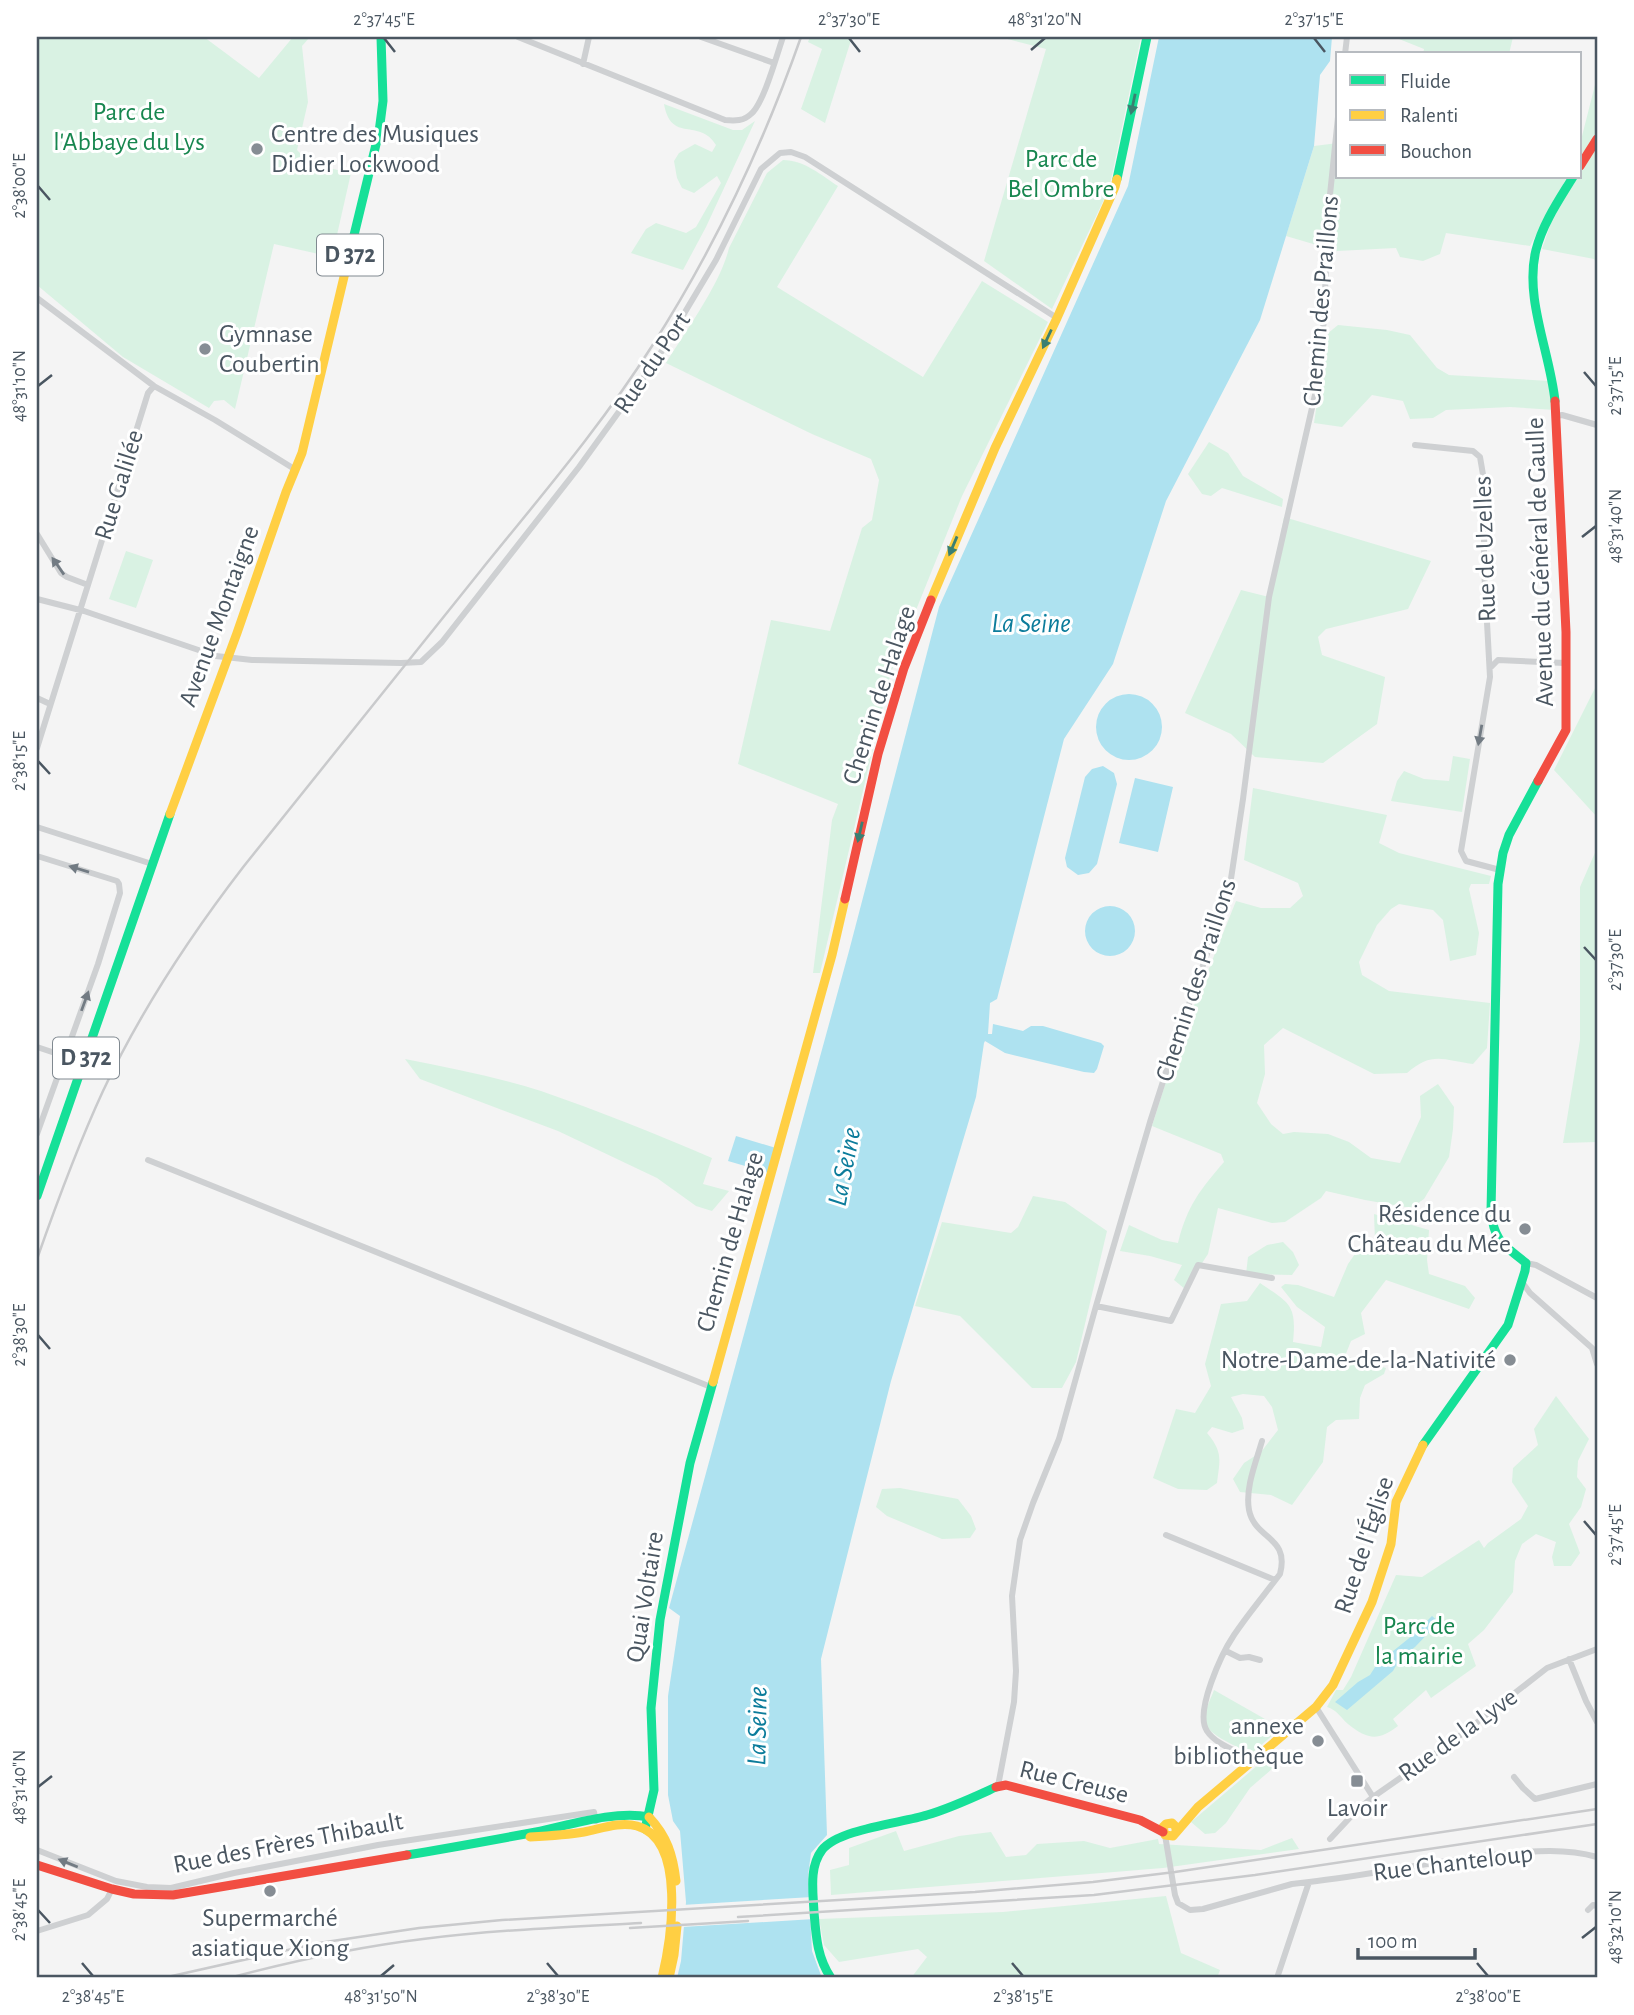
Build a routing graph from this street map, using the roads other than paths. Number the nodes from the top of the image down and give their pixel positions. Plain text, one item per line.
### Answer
1 (381, 37) edge
2 (519, 37) edge
3 (589, 37) edge
4 (701, 37) edge
5 (783, 37) edge
6 (1147, 37) edge
7 (583, 64) junction
8 (774, 64) junction
9 (1336, 136) edge
10 (1597, 139) edge
11 (1582, 163) edge
12 (1572, 178) edge
13 (37, 298) edge
14 (1056, 318) junction
15 (154, 386) junction
16 (1557, 416) junction
17 (1597, 425) edge
18 (1415, 445) dead end
19 (296, 471) junction
20 (37, 534) edge
21 (88, 585) junction
22 (37, 599) edge
23 (80, 611) junction
24 (228, 657) junction
25 (1564, 663) junction
26 (1491, 667) junction
27 (37, 698) edge
28 (50, 704) junction
29 (37, 748) edge
30 (37, 827) edge
31 (37, 856) edge
32 (153, 864) junction
33 (1500, 870) junction
34 (37, 1047) edge
35 (64, 1056) junction
36 (37, 1134) edge
37 (148, 1160) dead end
38 (37, 1196) edge
39 (1499, 1241) junction
40 (1487, 1245) dead end
41 (1526, 1263) junction
42 (1272, 1278) dead end
43 (1521, 1281) junction
44 (1597, 1298) edge
45 (1096, 1306) junction
46 (1597, 1364) edge
47 (711, 1387) junction
48 (1262, 1441) dead end
49 (1166, 1535) dead end
50 (1275, 1580) junction
51 (1597, 1649) edge
52 (1226, 1651) junction
53 (1569, 1659) junction
54 (1260, 1660) dead end
55 (1316, 1707) junction
56 (1597, 1722) edge
57 (1252, 1760) junction
58 (1514, 1777) dead end
59 (1597, 1784) edge
60 (998, 1786) junction
61 (1373, 1797) junction
62 (649, 1817) junction
63 (597, 1825) junction
64 (645, 1829) junction
65 (1169, 1830) junction
66 (469, 1833) junction
67 (1330, 1839) dead end
68 (471, 1843) junction
69 (37, 1850) edge
70 (1597, 1857) edge
71 (40, 1864) edge
72 (1309, 1882) junction
73 (112, 1889) junction
74 (1597, 1906) edge
75 (1588, 1910) dead end
76 (37, 1931) edge
77 (662, 1978) edge
78 (669, 1978) edge
79 (831, 1978) edge
80 (1277, 1978) edge

1 - 19 street, Avenue Montaigne / D 372
2 - 7 street
3 - 7 street
4 - 8 street
5 - 8 street
6 -> 14 street, Chemin de Halage
7 - 8 street
9 - 45 street, Chemin des Praillons
10 - 11 street
12 - 16 street, Avenue du Général de Gaulle
13 - 15 street
14 - 24 street, Rue du Port
14 -> 47 street, Chemin de Halage
15 - 19 street
15 - 21 street, Rue Galilée
16 - 17 street
16 - 25 street, Avenue du Général de Gaulle
18 - 26 street, Rue de Uzelles
19 - 24 street, Avenue Montaigne / D 372
21 -> 20 street
21 - 23 street, Rue Galilée
22 - 23 street
23 - 24 street
23 - 28 street, Rue Galilée
24 - 32 street, Avenue Montaigne / D 372
25 - 26 street, Rue de Uzelles
25 - 33 street, Avenue du Général de Gaulle
26 -> 33 street, Rue de Uzelles
27 - 28 street
28 - 29 street, Rue Galilée
30 - 32 street
35 -> 31 street
32 - 38 street, Avenue Montaigne / D 372
33 - 39 street, Avenue du Général de Gaulle
34 - 35 street
35 - 36 street
37 - 47 street
39 - 40 street
39 - 41 street
41 - 43 street, Rue de l'Église
41 - 44 street
42 - 45 street
43 - 46 street
43 - 55 street, Rue de l'Église
45 - 60 street, Chemin des Praillons
47 - 62 street, Quai Voltaire
48 - 50 street
49 - 50 street
50 - 52 street
51 - 53 street, Rue de la Lyve
52 - 54 street
52 - 57 street
53 - 56 street
53 - 61 street, Rue de la Lyve
55 - 57 street, Rue de l'Église
55 - 61 street
57 - 65 street, Rue de l'Église
58 - 59 street
60 - 65 street, Rue Creuse
60 - 79 street
61 - 67 street, Rue de la Lyve
62 - 63 street, Rue des Frères Thibault
62 - 64 street, Quai Voltaire
62 - 78 street
63 - 64 street, Rue des Frères Thibault
63 - 66 street, Rue des Frères Thibault
63 - 68 street, Rue des Frères Thibault
64 - 77 street
65 - 72 street, Rue Chanteloup
66 - 68 street
66 -> 69 street, Rue des Frères Thibault
68 - 73 street, Rue des Frères Thibault
70 - 72 street, Rue Chanteloup
71 - 73 street, Rue des Frères Thibault
72 - 80 street
73 - 76 street
74 - 75 street

